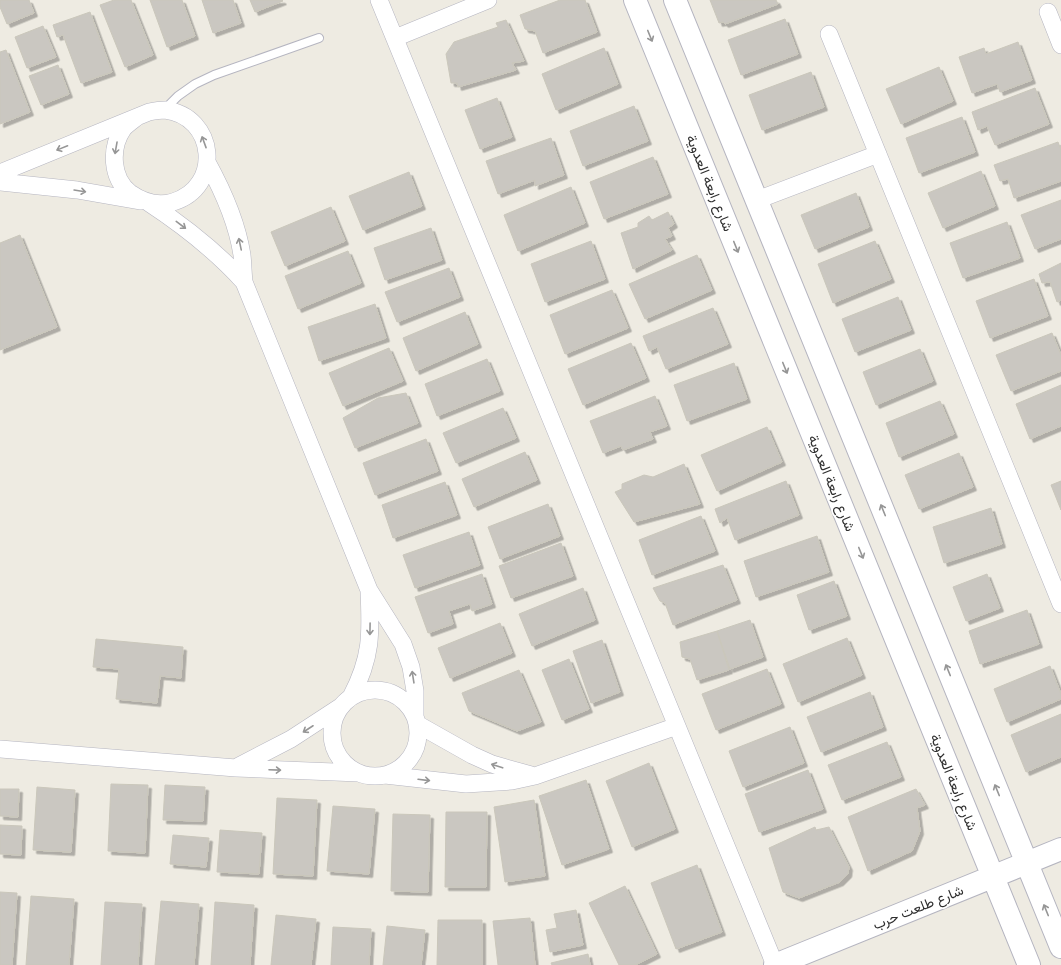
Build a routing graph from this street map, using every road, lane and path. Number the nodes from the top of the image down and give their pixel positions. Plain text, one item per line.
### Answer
1 (379, 0) edge
2 (488, 0) edge
3 (635, 0) edge
4 (675, 0) edge
5 (1048, 12) dead end
6 (829, 34) dead end
7 (319, 38) dead end
8 (394, 38) junction
9 (1061, 45) edge
10 (164, 110) junction
11 (136, 117) junction
12 (878, 154) junction
13 (208, 162) junction
14 (0, 173) edge
15 (0, 182) edge
16 (757, 200) junction
17 (146, 202) junction
18 (244, 282) junction
19 (369, 590) junction
20 (1061, 604) edge
21 (346, 702) junction
22 (416, 720) junction
23 (677, 726) junction
24 (0, 749) edge
25 (236, 768) junction
26 (359, 773) junction
27 (385, 775) junction
28 (535, 776) junction
29 (1061, 848) edge
30 (1027, 862) junction
31 (993, 876) junction
32 (1061, 947) edge
33 (775, 965) edge
34 (1029, 965) edge

1 - 8 street
2 - 8 street
3 -> 31 street, شارع رابعة العدوية
4 - 16 street
5 - 9 street
6 - 12 street
7 - 10 lane
8 - 23 street
10 - 11 street
13 -> 10 street
11 -> 14 street
11 -> 17 street
12 - 16 street
12 - 20 street
13 - 17 street
18 -> 13 street
15 -> 17 street
30 -> 16 street
17 -> 18 street
18 - 19 street
19 -> 21 street
22 -> 19 street
21 - 22 street
21 -> 25 street
21 - 26 street
22 - 27 street
28 -> 22 street
23 - 28 street
23 - 33 street
24 - 25 street
25 -> 26 street
26 - 27 street
27 -> 28 street
29 - 30 street, شارع طلعت حرب
30 - 31 street, شارع طلعت حرب
32 -> 30 street
31 - 33 street, شارع طلعت حرب
31 - 34 street, شارع رابعة العدوية

